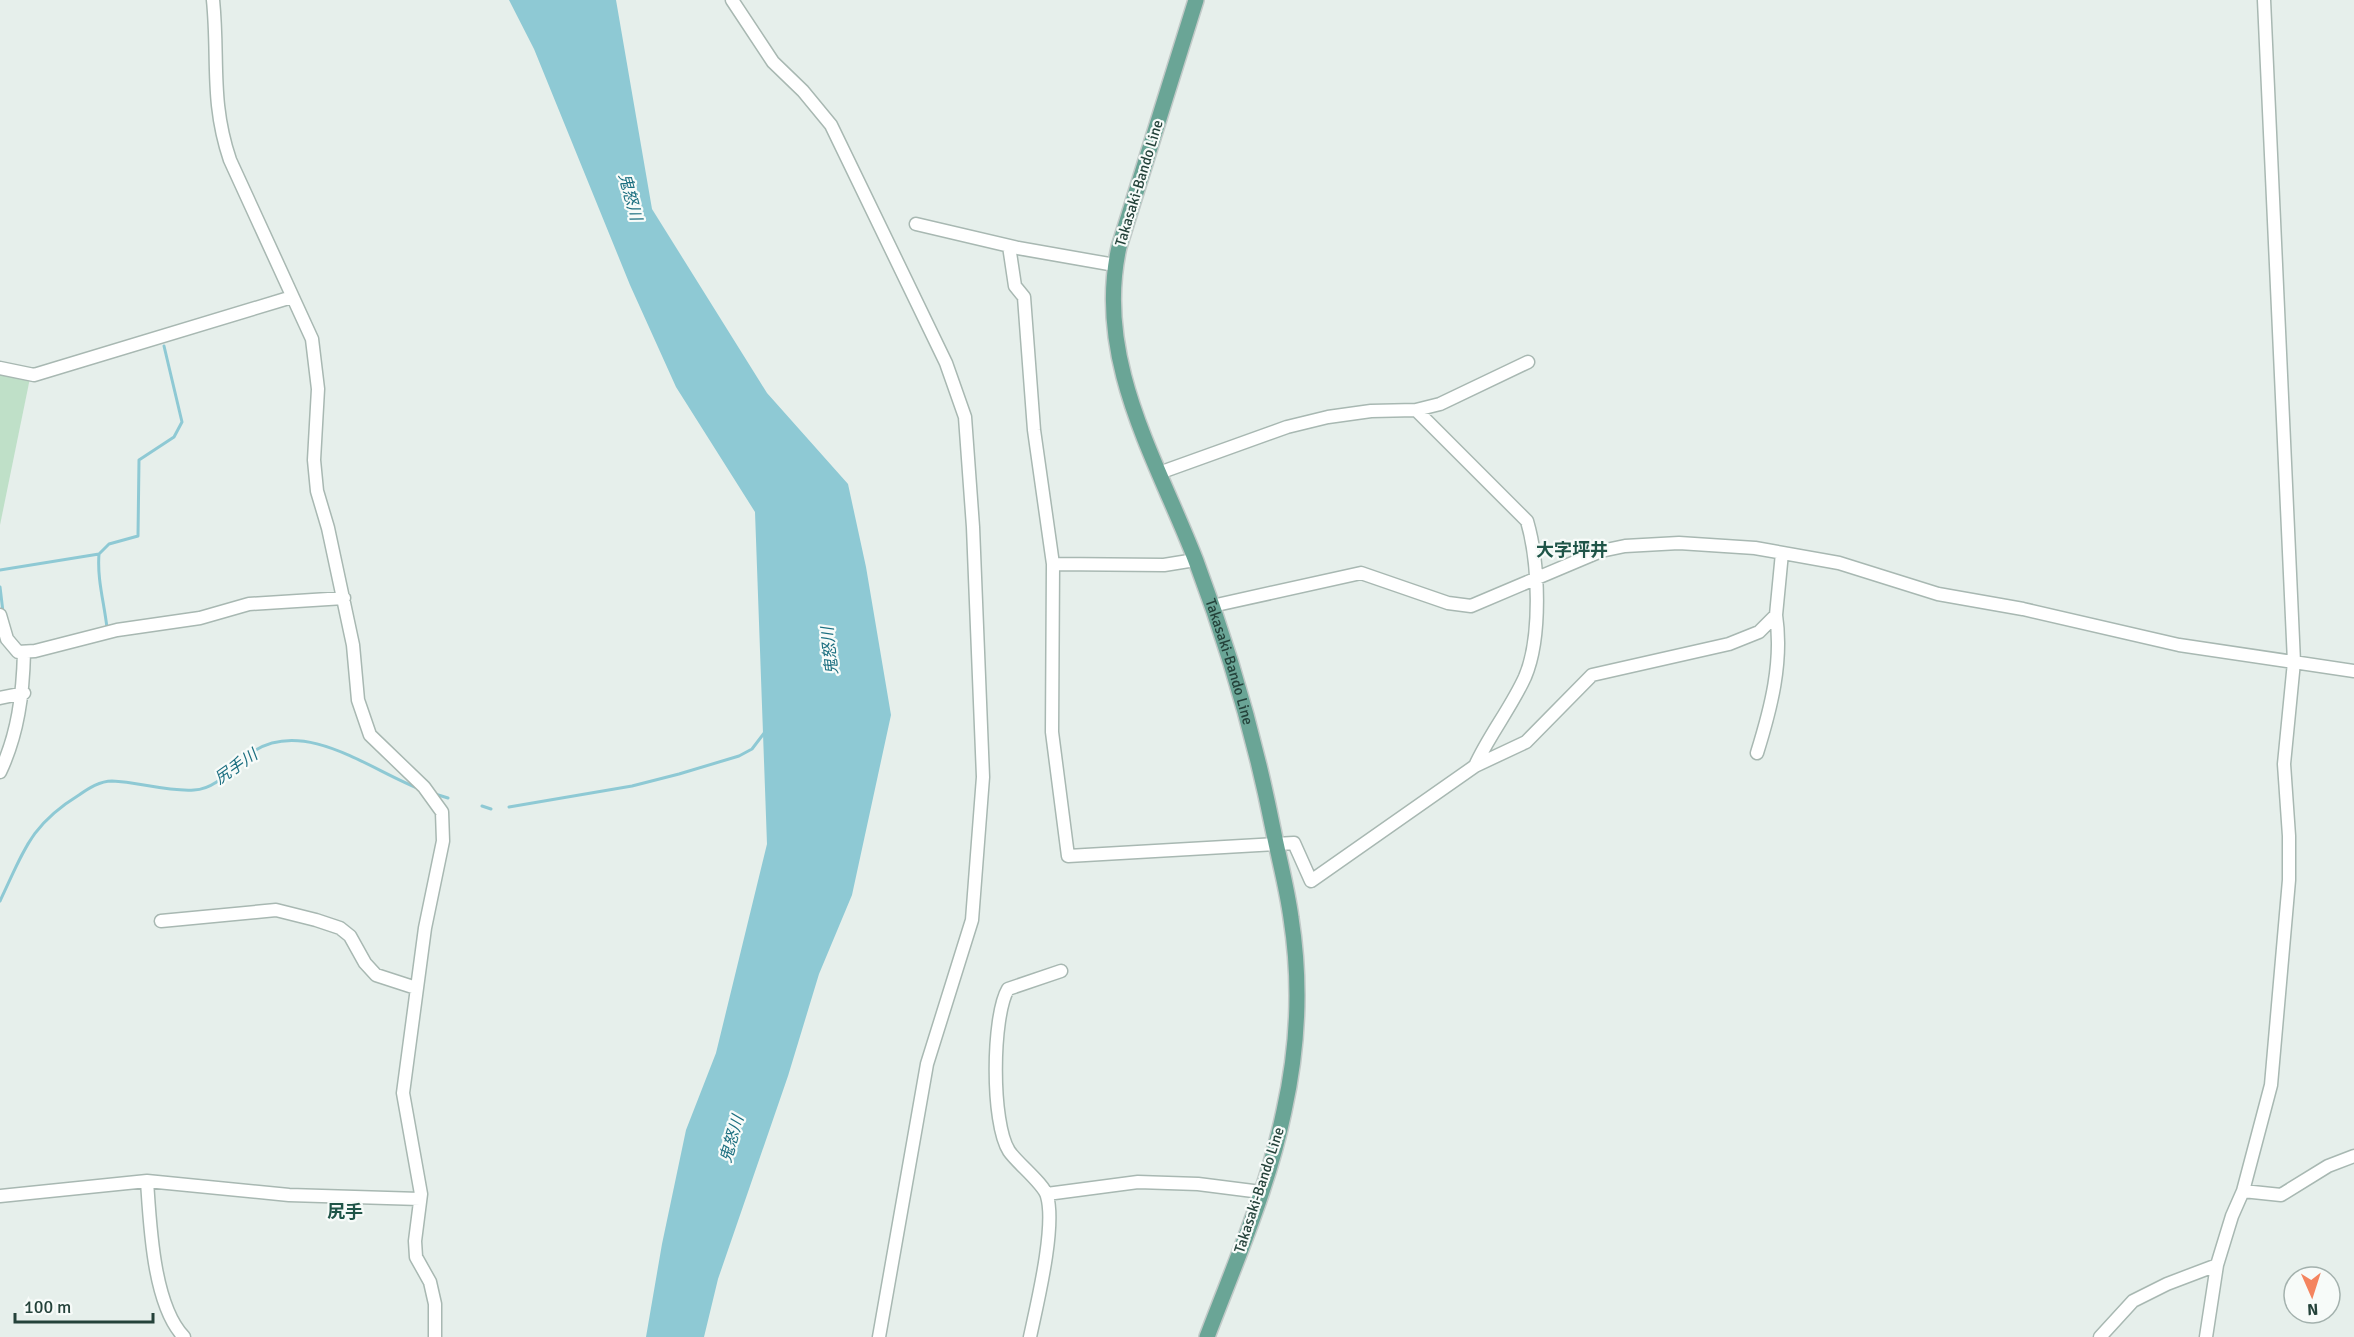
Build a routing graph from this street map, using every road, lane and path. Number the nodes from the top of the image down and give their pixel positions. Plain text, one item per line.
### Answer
1 (213, 0) edge
2 (732, 0) edge
3 (1196, 0) edge
4 (2264, 0) edge
5 (916, 224) dead end
6 (1009, 246) junction
7 (1115, 265) junction
8 (292, 297) junction
9 (1528, 362) dead end
10 (0, 368) edge
11 (1416, 410) junction
12 (1159, 473) junction
13 (1782, 553) junction
14 (1195, 560) junction
15 (1053, 564) junction
16 (1536, 578) junction
17 (344, 598) junction
18 (1212, 606) junction
19 (0, 615) edge
20 (1776, 615) junction
21 (24, 652) junction
22 (2294, 662) junction
23 (2354, 671) edge
24 (24, 693) junction
25 (0, 698) edge
26 (1757, 753) dead end
27 (1475, 766) junction
28 (0, 772) edge
29 (1276, 844) junction
30 (161, 921) dead end
31 (1061, 970) dead end
32 (416, 988) junction
33 (2354, 1156) edge
34 (147, 1181) junction
35 (2243, 1191) junction
36 (1261, 1192) junction
37 (1047, 1194) junction
38 (0, 1196) edge
39 (420, 1199) junction
40 (2217, 1265) junction
41 (184, 1337) edge
42 (435, 1337) edge
43 (879, 1337) edge
44 (1030, 1337) edge
45 (1207, 1337) edge
46 (2100, 1337) edge
47 (2206, 1337) edge

1 - 8 street
2 - 43 street
3 - 7 main road, Takasaki-Bando Line
4 - 22 street
5 - 6 street
6 - 7 street
6 - 15 street
7 - 12 main road, Takasaki-Bando Line
8 - 10 street
8 - 17 street
9 - 11 street
11 - 12 street
11 - 16 street
12 - 14 main road, Takasaki-Bando Line
13 - 16 street
13 - 20 street
13 - 22 street
14 - 15 street
14 - 18 main road, Takasaki-Bando Line
15 - 29 street
16 - 18 street
16 - 27 street
17 - 21 street
17 - 32 street
18 - 29 main road, Takasaki-Bando Line
19 - 21 street
20 - 26 street
20 - 27 street
21 - 24 street
22 - 23 street
22 - 35 street
24 - 25 street
24 - 28 street
27 - 29 street
29 - 36 main road, Takasaki-Bando Line
30 - 32 street
31 - 37 street
32 - 39 street
33 - 35 street
34 - 38 street
34 - 39 street
34 - 41 street
35 - 40 street
36 - 37 street
36 - 45 main road, Takasaki-Bando Line
37 - 44 street
39 - 42 street
40 - 46 street
40 - 47 street

